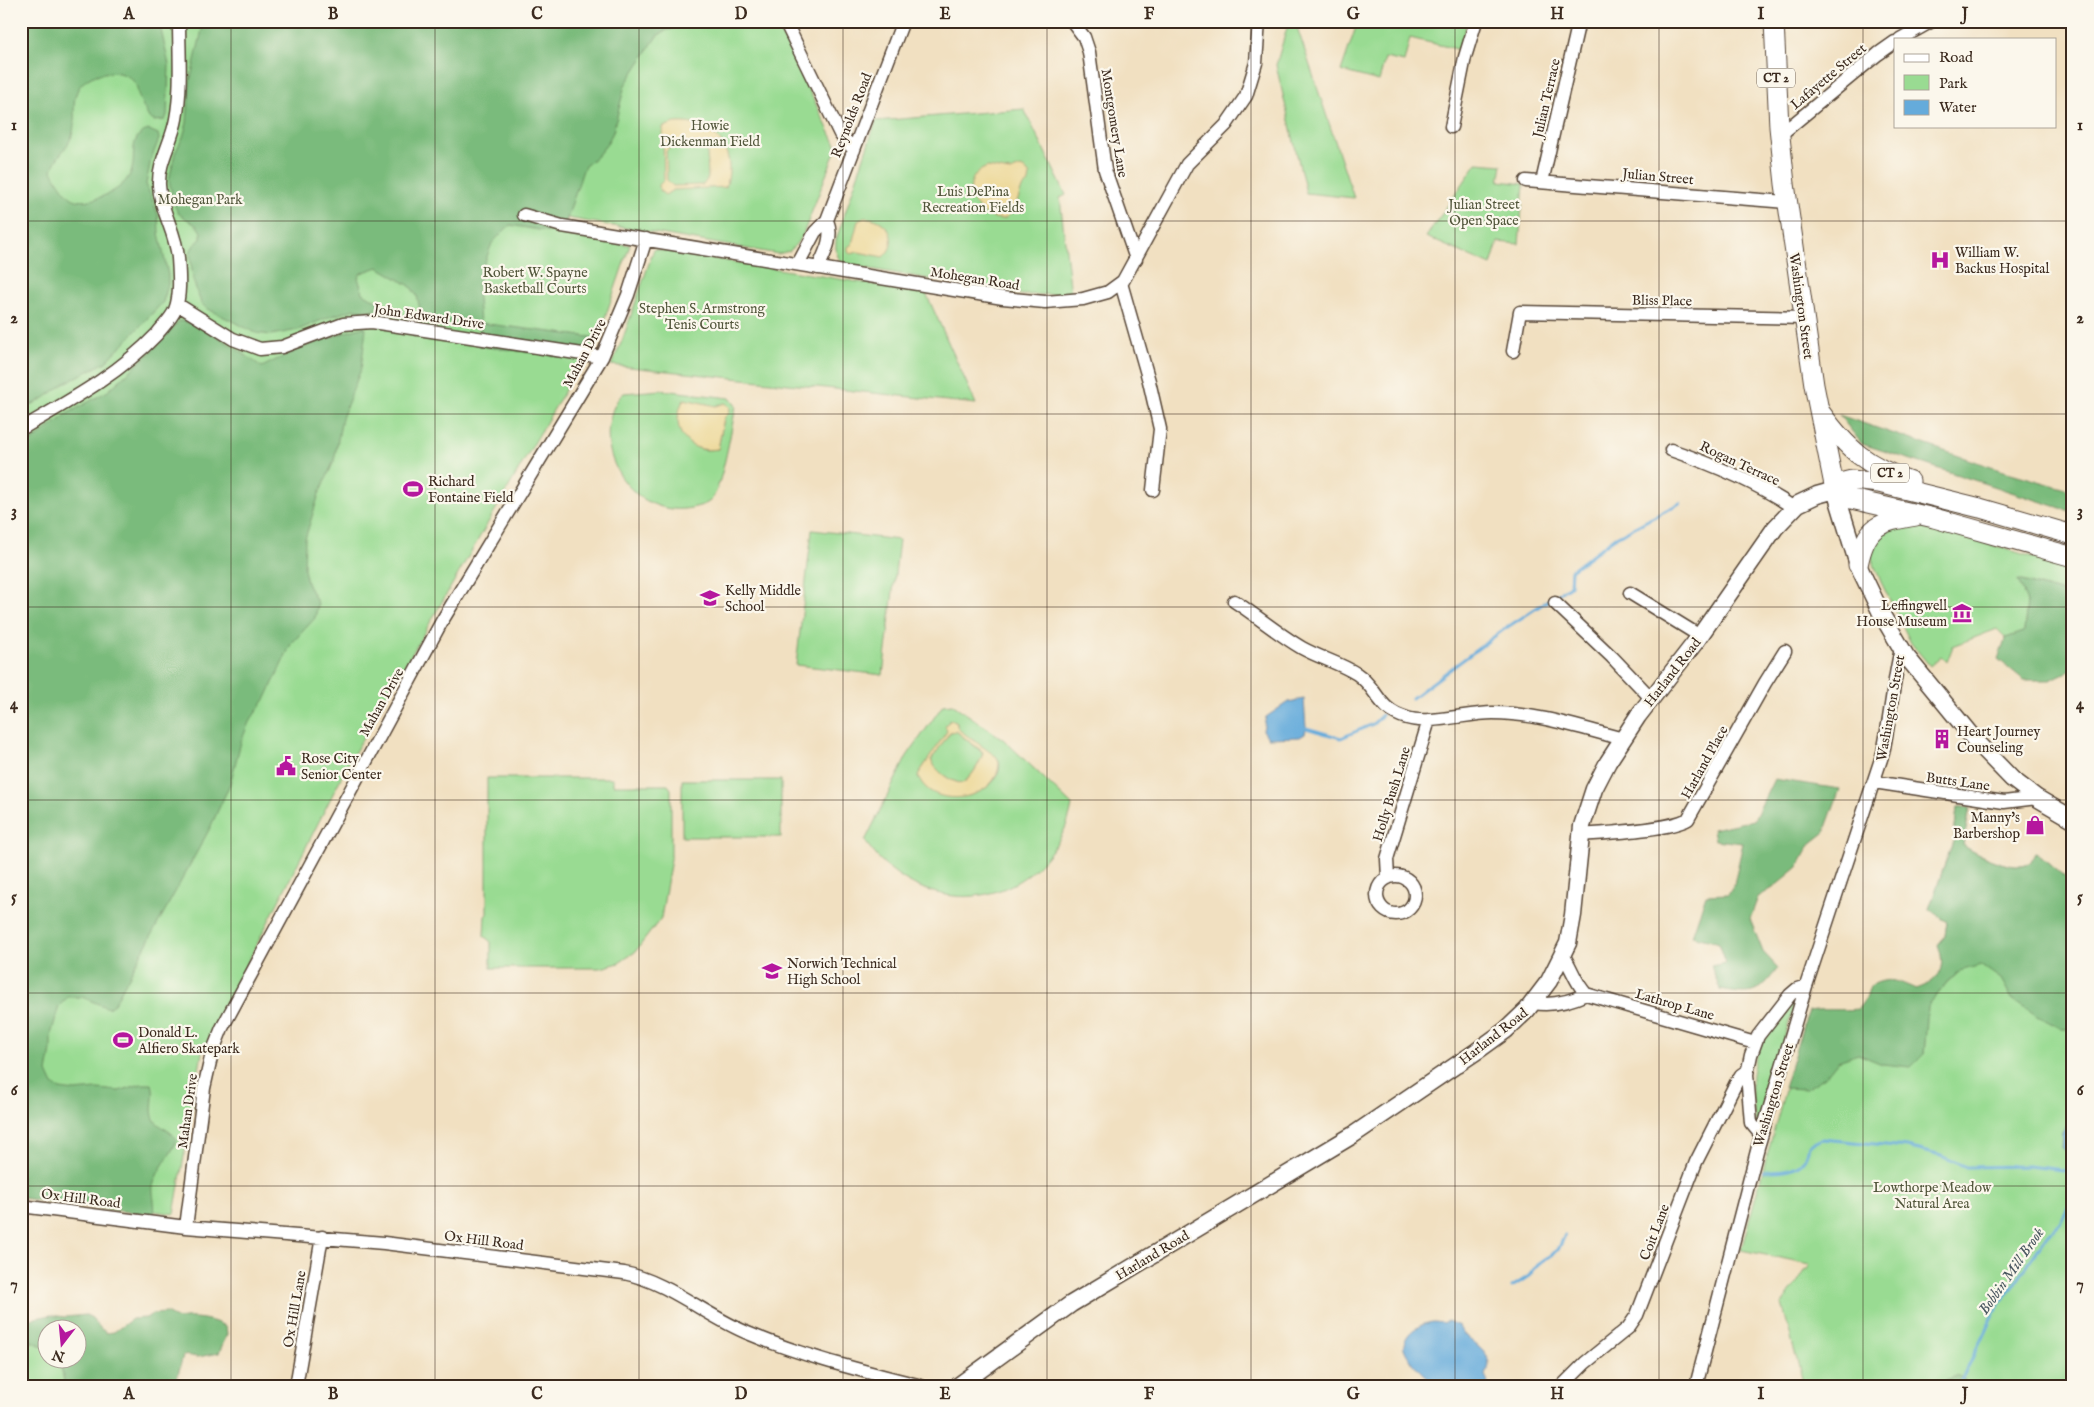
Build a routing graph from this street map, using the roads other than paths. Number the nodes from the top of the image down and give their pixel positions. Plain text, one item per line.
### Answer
1 (179, 21) edge
2 (785, 21) edge
3 (903, 21) edge
4 (1072, 21) edge
5 (1259, 21) edge
6 (1476, 21) edge
7 (1579, 21) edge
8 (1774, 21) edge
9 (1932, 21) edge
10 (1902, 38) edge
11 (1894, 43) edge
12 (1451, 127) dead end
13 (1780, 135) junction
14 (854, 150) junction
15 (1526, 181) dead end
16 (1542, 182) junction
17 (1787, 202) junction
18 (524, 215) dead end
19 (828, 220) junction
20 (646, 240) junction
21 (1136, 259) junction
22 (798, 264) junction
23 (818, 268) junction
24 (1121, 283) junction
25 (177, 304) junction
26 (1804, 318) junction
27 (1513, 351) dead end
28 (602, 357) junction
29 (1818, 408) junction
30 (21, 429) edge
31 (1671, 450) dead end
32 (1153, 490) dead end
33 (1835, 490) junction
34 (1794, 508) junction
35 (1980, 508) junction
36 (1922, 515) junction
37 (2073, 535) edge
38 (2073, 557) edge
39 (1858, 565) junction
40 (1630, 593) dead end
41 (1234, 601) dead end
42 (1554, 602) dead end
43 (1700, 636) junction
44 (1901, 649) junction
45 (1785, 651) dead end
46 (1651, 698) junction
47 (1429, 720) junction
48 (1623, 739) junction
49 (1874, 782) junction
50 (2037, 798) junction
51 (2073, 819) edge
52 (1581, 834) junction
53 (1388, 878) dead end
54 (1563, 955) junction
55 (1806, 986) junction
56 (1586, 994) junction
57 (1534, 1003) junction
58 (1755, 1043) junction
59 (1748, 1070) junction
60 (1761, 1134) junction
61 (21, 1206) edge
62 (186, 1227) junction
63 (322, 1237) junction
64 (296, 1386) edge
65 (921, 1386) edge
66 (958, 1386) edge
67 (1562, 1386) edge
68 (1696, 1386) edge

1 - 25 street
2 - 14 street
3 - 14 street, Reynolds Road
4 - 21 street, Montgomery Lane
5 - 21 street, Mohegan Road
6 - 12 street
7 - 16 street, Julian Terrace
8 - 13 highway, Washington Street / CT 2
9 - 10 street
11 - 13 street, Lafayette Street
13 - 17 highway, Washington Street / CT 2
14 - 19 street, Reynolds Road
15 - 16 street, Julian Street
16 - 17 street, Julian Street
17 - 26 highway, Washington Street / CT 2
18 - 20 street, Mohegan Road
19 - 22 street, Reynolds Road
19 - 23 street, Reynolds Road
20 - 22 street, Mohegan Road
20 - 28 street, Mahan Drive
21 - 24 street, Mohegan Road
22 - 23 street, Mohegan Road
23 - 24 street, Mohegan Road
24 - 32 street
25 - 28 street, John Edward Drive
25 - 30 street
26 - 27 street, Bliss Place
26 - 29 highway, Washington Street / CT 2
28 - 62 street, Mahan Drive
29 - 33 highway, Washington Street / CT 2
29 - 35 highway, CT 2
31 - 34 street, Rogan Terrace
33 - 34 main road, Harland Road
33 - 35 highway
33 - 36 highway, CT 2
33 - 39 main road, Washington Street
34 - 43 main road, Harland Road
35 - 37 highway, CT 2
36 - 38 highway, CT 2
36 - 39 highway
39 - 44 main road, Washington Street
40 - 43 street
41 - 47 street
42 - 46 street
43 - 46 main road, Harland Road
44 - 49 street, Washington Street
44 - 50 main road
45 - 52 street, Harland Place
46 - 48 main road, Harland Road
47 - 48 street
47 - 53 street, Holly Bush Lane
48 - 52 main road, Harland Road
49 - 50 street, Butts Lane
49 - 55 street, Washington Street
50 - 51 main road
52 - 54 main road, Harland Road
54 - 56 street
54 - 57 main road, Harland Road
55 - 58 street
55 - 60 street, Washington Street
56 - 57 street
56 - 58 street, Lathrop Lane
57 - 66 main road, Harland Road
58 - 59 street
59 - 60 street
59 - 67 street, Coit Lane
60 - 68 street, Washington Street
61 - 62 street, Ox Hill Road
62 - 63 street, Ox Hill Road
63 - 64 street, Ox Hill Lane
63 - 65 street, Ox Hill Road

